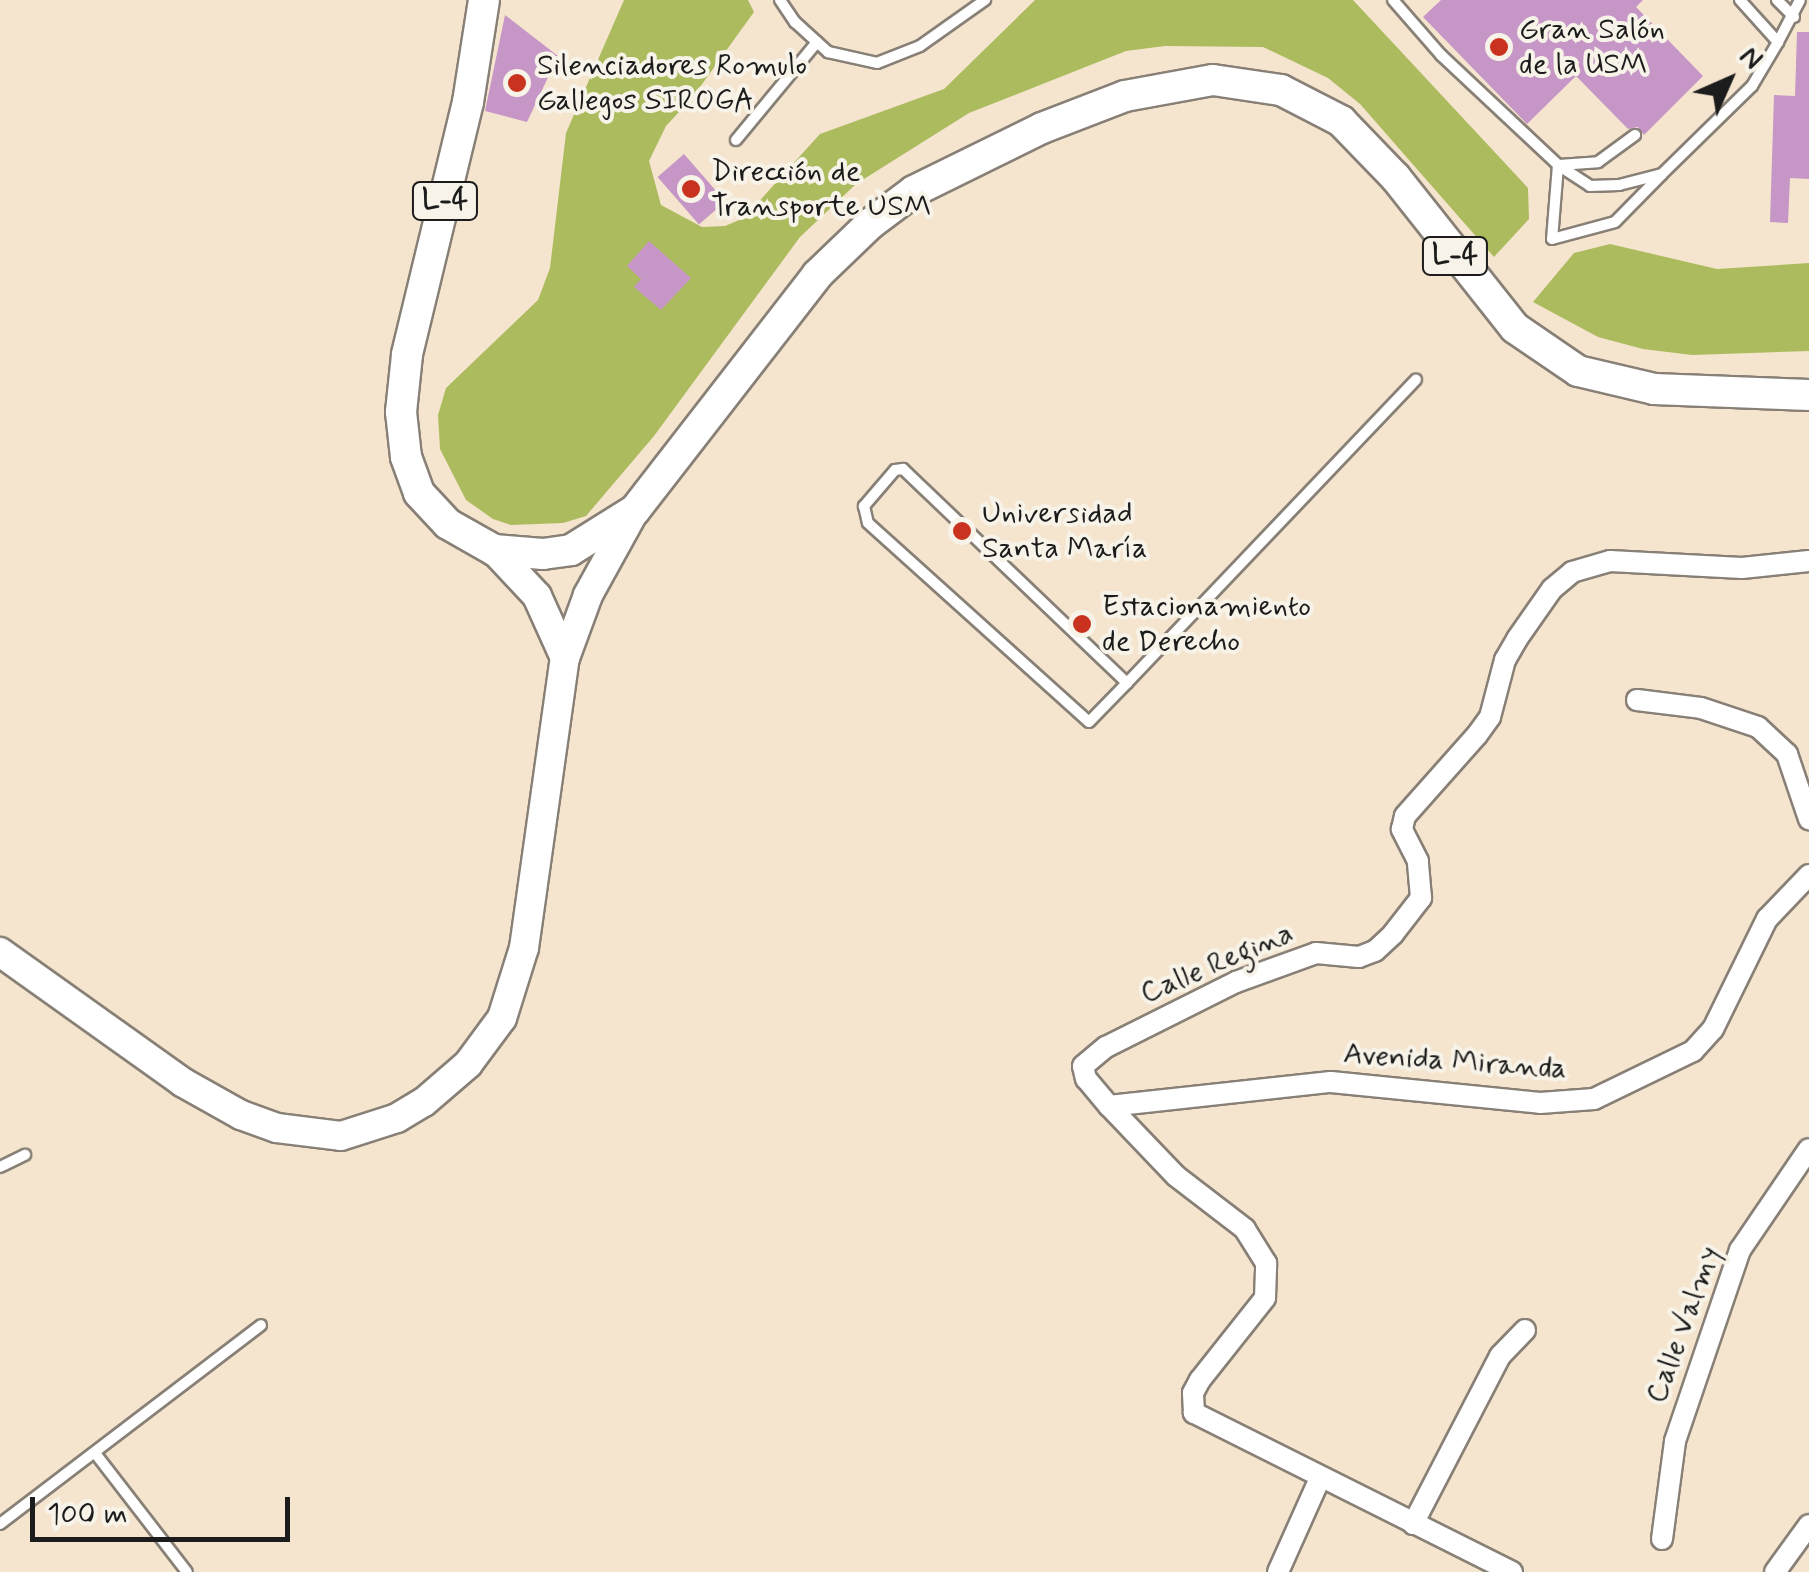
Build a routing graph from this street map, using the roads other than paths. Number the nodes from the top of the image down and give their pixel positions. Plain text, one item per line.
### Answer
1 (484, 0) edge
2 (780, 0) edge
3 (985, 0) edge
4 (1393, 0) edge
5 (1740, 0) edge
6 (1777, 0) edge
7 (1800, 0) edge
8 (1794, 17) junction
9 (816, 42) junction
10 (1778, 42) junction
11 (1635, 135) dead end
12 (736, 140) dead end
13 (1558, 165) junction
14 (1662, 174) junction
15 (1416, 379) dead end
16 (1809, 395) edge
17 (634, 510) junction
18 (494, 550) junction
19 (1809, 561) edge
20 (565, 658) junction
21 (1127, 683) junction
22 (1637, 700) dead end
23 (1809, 819) edge
24 (1809, 875) edge
25 (0, 952) edge
26 (1109, 1106) junction
27 (1809, 1149) edge
28 (25, 1155) dead end
29 (0, 1168) edge
30 (261, 1324) dead end
31 (1525, 1330) dead end
32 (95, 1453) junction
33 (1320, 1478) junction
34 (0, 1524) edge
35 (1414, 1524) junction
36 (1809, 1525) edge
37 (1662, 1539) dead end
38 (187, 1572) edge
39 (1278, 1572) edge
40 (1512, 1572) edge
41 (1775, 1572) edge

1 - 18 main road, L-4
2 - 9 lane
3 - 9 lane
4 - 13 lane
5 - 10 lane
6 - 8 lane
7 - 8 lane
8 - 10 lane
9 - 12 lane
10 - 14 lane
11 - 13 lane
13 - 14 lane
13 - 14 lane
15 - 21 lane
16 - 17 main road, L-4
17 - 18 main road, L-4
17 - 20 main road
18 - 20 main road
19 - 26 street, Calle Regina
20 - 25 main road
21 - 21 lane
22 - 23 street
24 - 26 street, Avenida Miranda
26 - 33 street, Calle Regina
27 - 37 street, Calle Valmy
28 - 29 lane
30 - 32 lane
31 - 35 street
32 - 34 lane
32 - 38 lane
33 - 35 street
33 - 39 street
35 - 40 street
36 - 41 street

